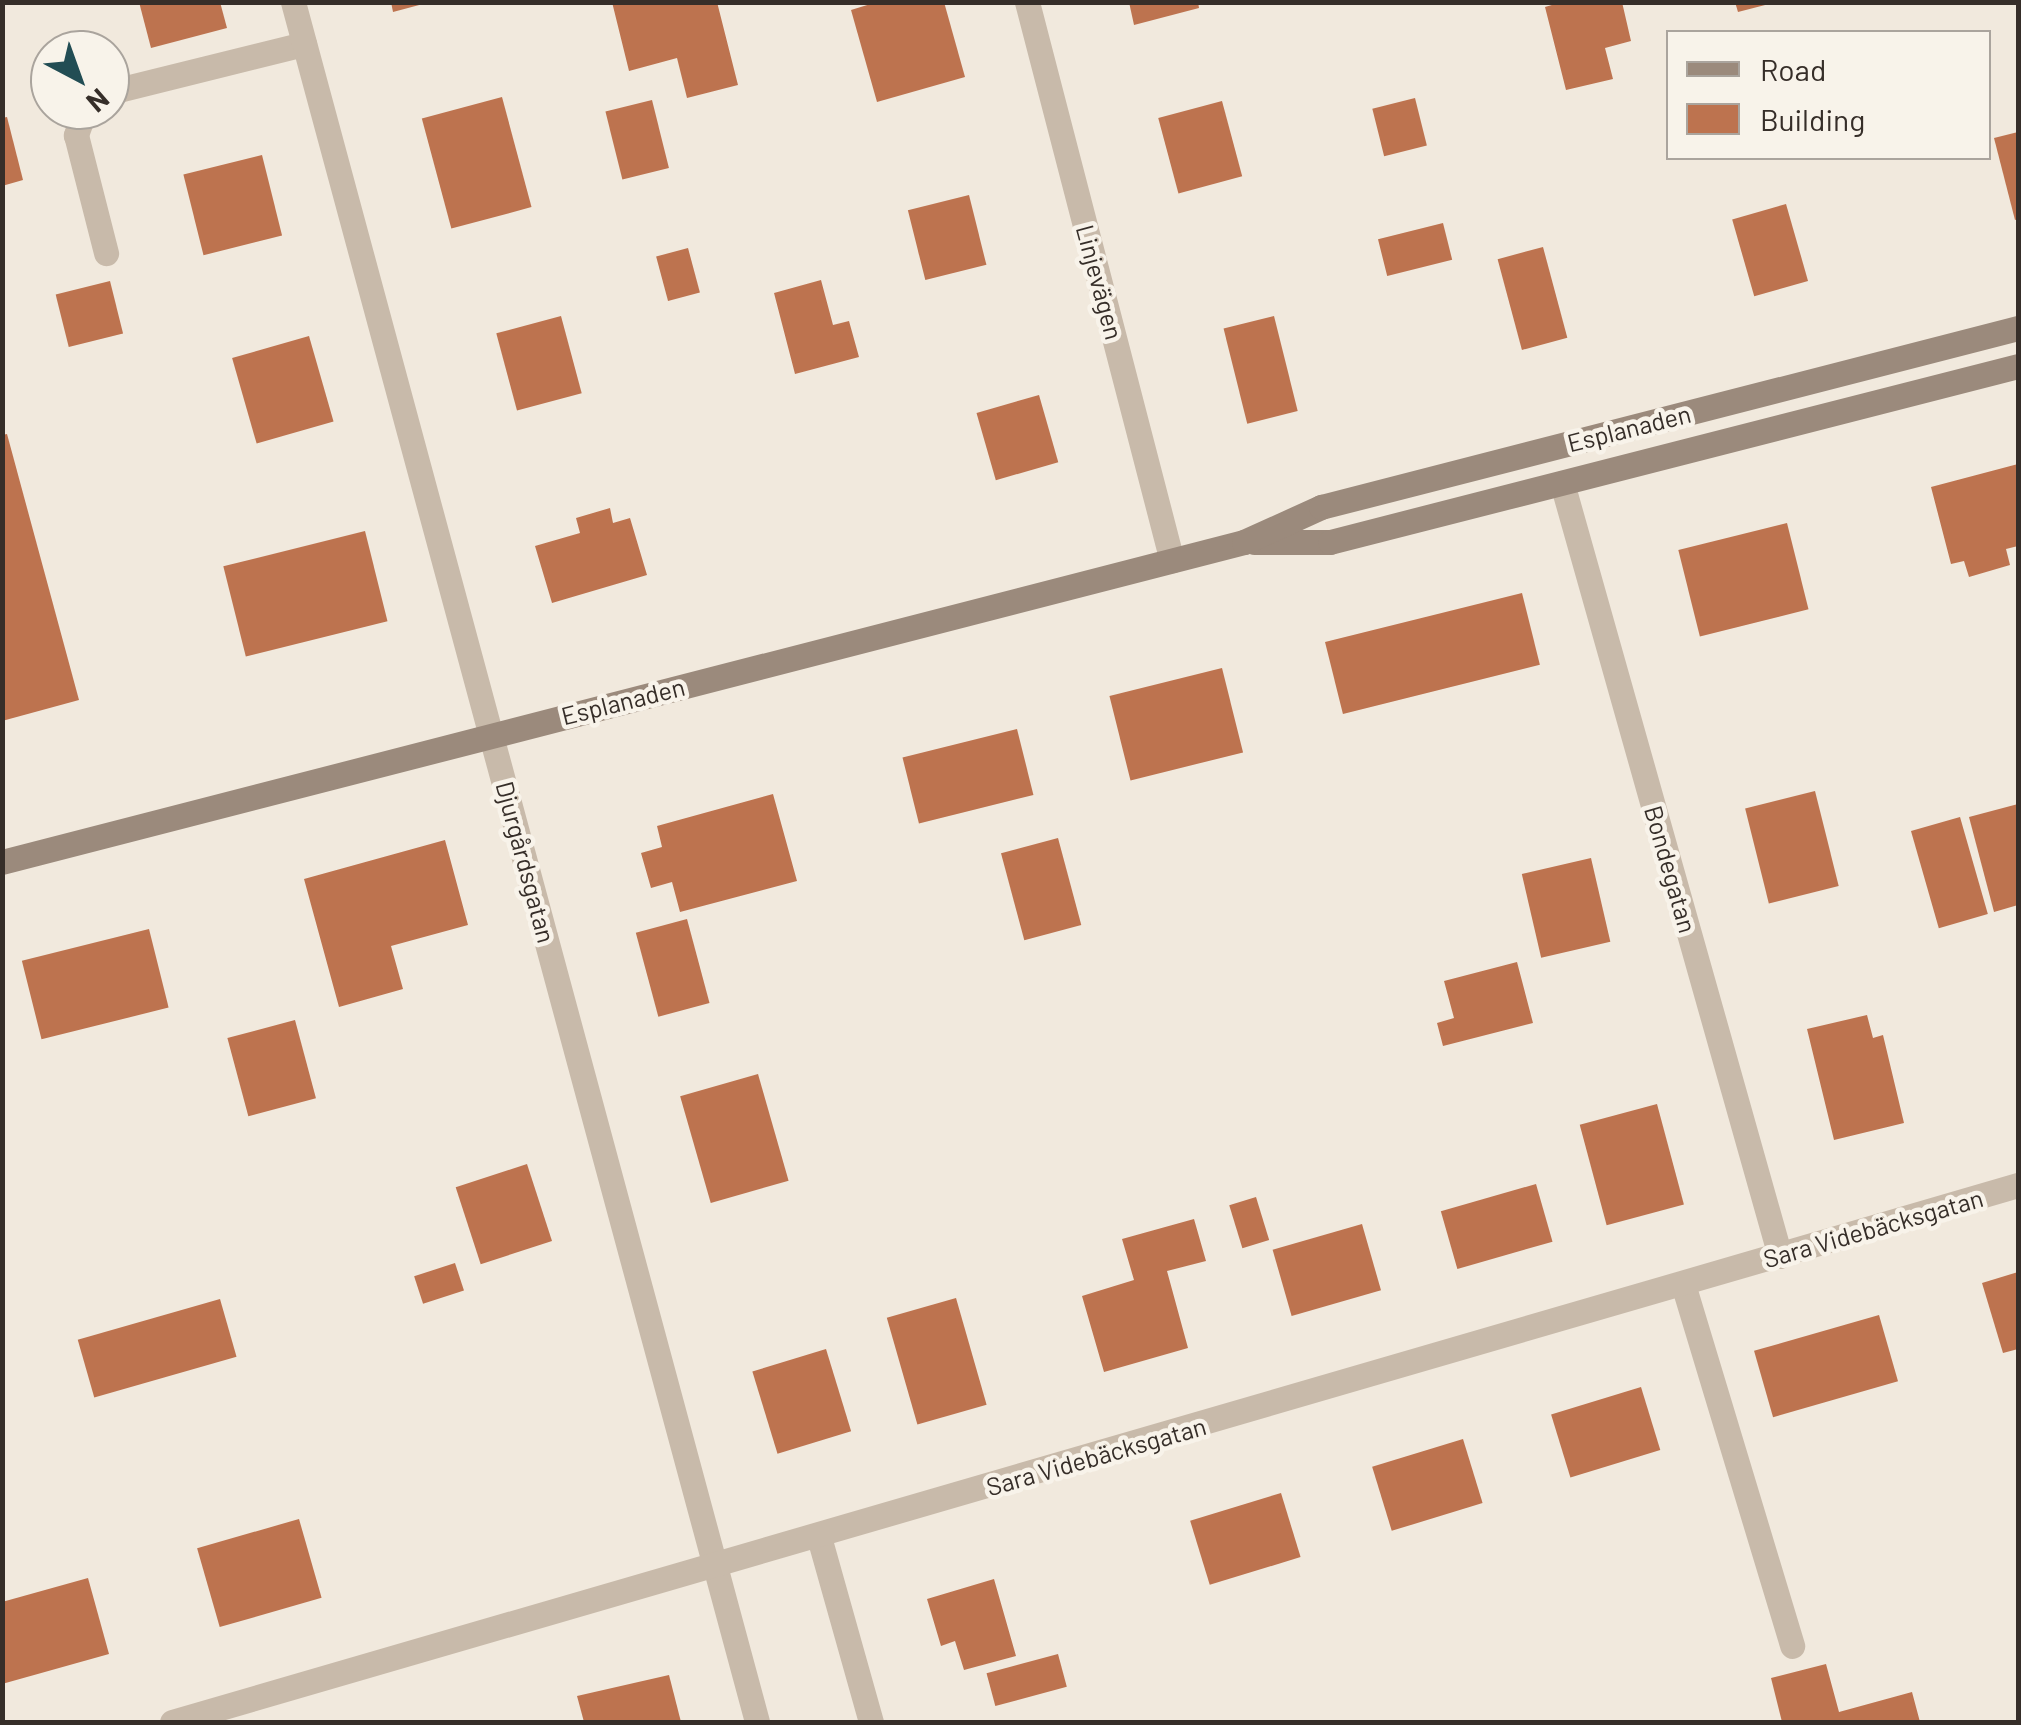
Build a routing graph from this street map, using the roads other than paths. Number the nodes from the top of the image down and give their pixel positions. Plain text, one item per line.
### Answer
1 (293, 2) edge
2 (1027, 2) edge
3 (304, 44) junction
4 (130, 87) edge
5 (78, 130) edge
6 (106, 254) dead end
7 (2018, 328) edge
8 (2018, 366) edge
9 (1562, 483) junction
10 (1244, 542) junction
11 (1172, 561) junction
12 (492, 735) junction
13 (2, 862) edge
14 (2018, 1185) edge
15 (1780, 1256) junction
16 (1683, 1284) junction
17 (819, 1537) junction
18 (714, 1564) junction
19 (1792, 1646) dead end
20 (172, 1722) edge
21 (758, 1722) edge
22 (871, 1722) edge

1 - 3 street, Djurgårdsgatan
2 - 11 street, Linjevägen
3 - 4 street
3 - 12 street, Djurgårdsgatan
5 - 6 street
7 - 10 street, Esplanaden
8 - 9 street, Esplanaden
9 - 10 street, Esplanaden
9 - 15 street, Bondegatan
10 - 11 street, Esplanaden
11 - 12 street, Esplanaden
12 - 13 street, Esplanaden
12 - 18 street, Djurgårdsgatan
14 - 15 street, Sara Videbäcksgatan
15 - 16 street, Sara Videbäcksgatan
16 - 17 street, Sara Videbäcksgatan
16 - 19 street
17 - 18 street, Sara Videbäcksgatan
17 - 22 street
18 - 20 street, Sara Videbäcksgatan
18 - 21 street, Djurgårdsgatan

